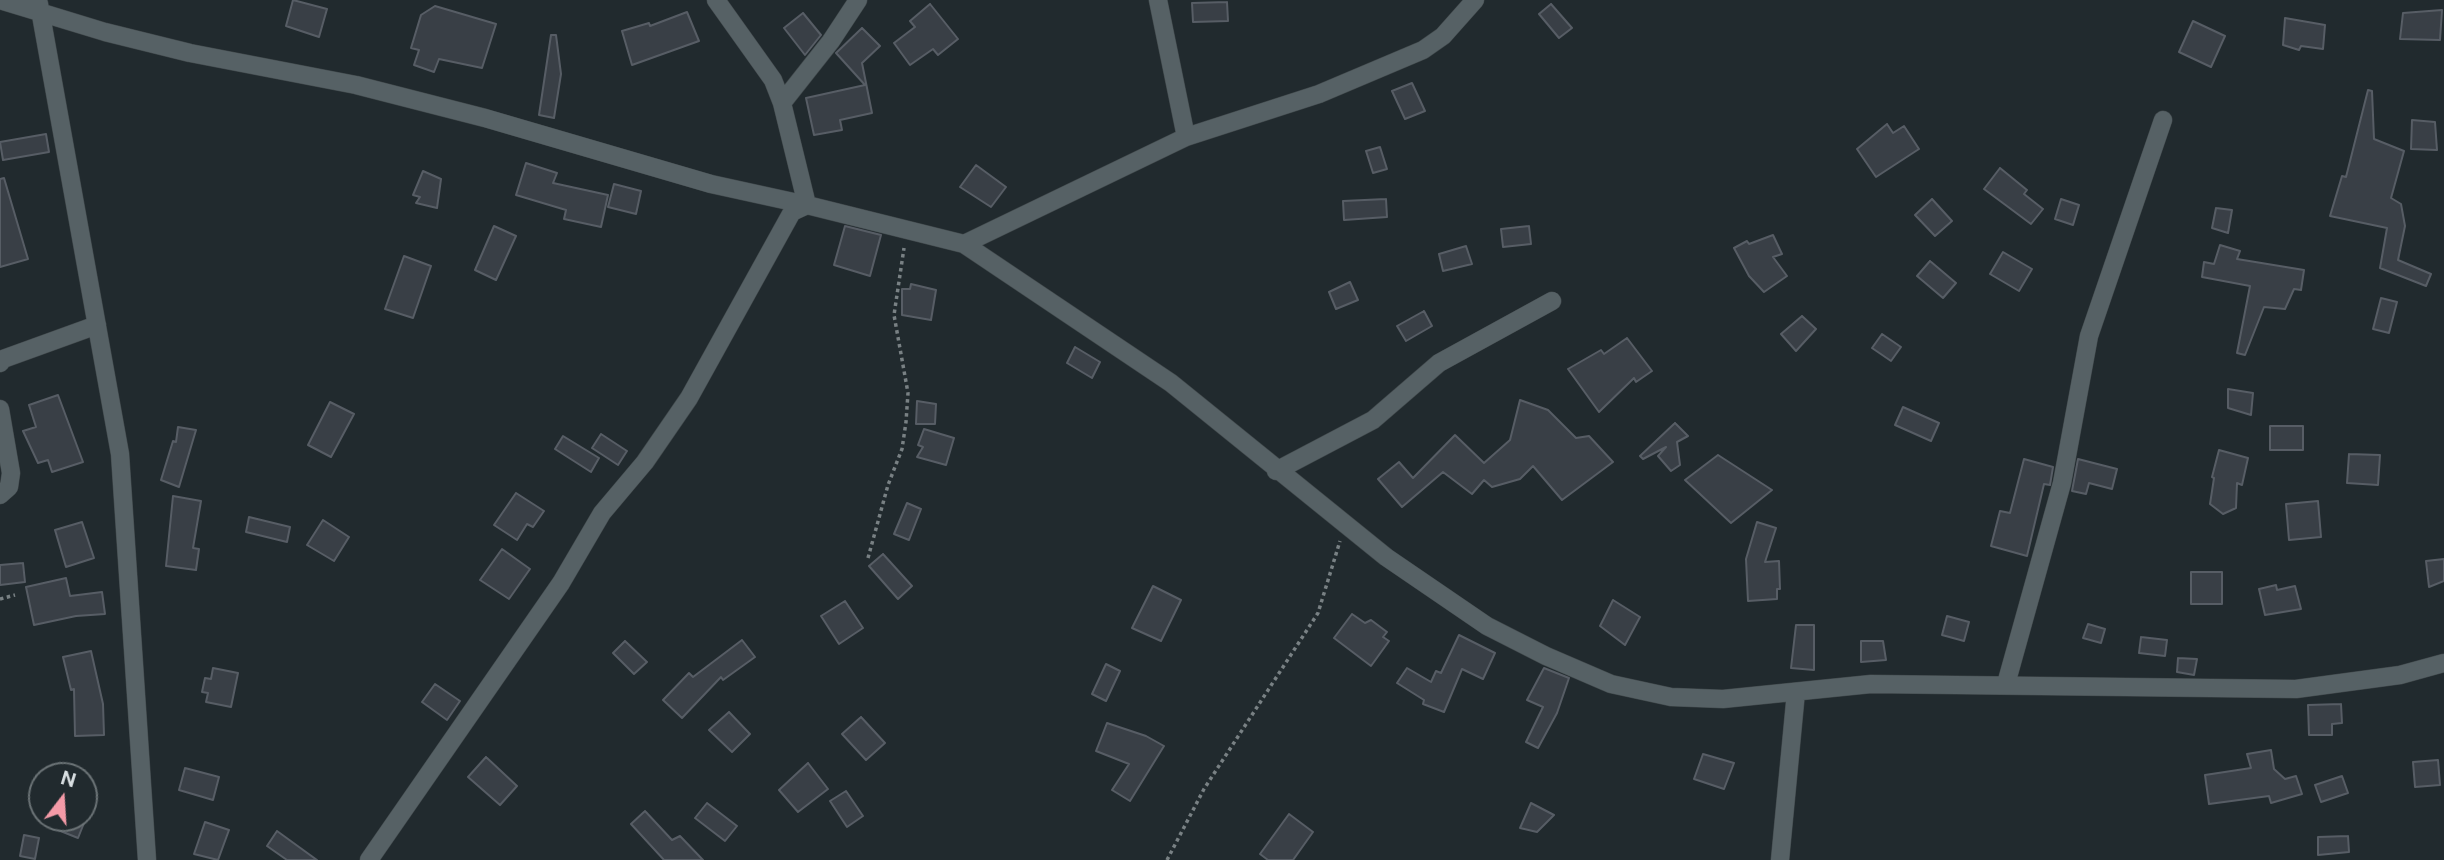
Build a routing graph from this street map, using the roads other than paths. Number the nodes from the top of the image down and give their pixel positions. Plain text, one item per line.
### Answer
1 (0, 0) edge
2 (716, 0) edge
3 (858, 0) edge
4 (1158, 0) edge
5 (1475, 0) edge
6 (39, 6) edge
7 (782, 103) junction
8 (2163, 120) dead end
9 (1186, 136) junction
10 (807, 205) junction
11 (964, 244) junction
12 (1552, 300) dead end
13 (97, 325) junction
14 (0, 363) edge
15 (0, 409) edge
16 (1276, 471) junction
17 (0, 495) edge
18 (2444, 663) edge
19 (2006, 684) junction
20 (1796, 692) junction
21 (147, 860) edge
22 (369, 860) edge
23 (1780, 860) edge

1 - 6 street
2 - 7 street
3 - 7 street
4 - 9 street
5 - 9 street
6 - 10 street
6 - 13 street
7 - 10 street
8 - 19 street
9 - 11 street
10 - 11 street
10 - 22 street
11 - 16 street
12 - 16 street
13 - 14 street
13 - 21 street
15 - 17 street
16 - 20 street
18 - 19 street
19 - 20 street
20 - 23 street

